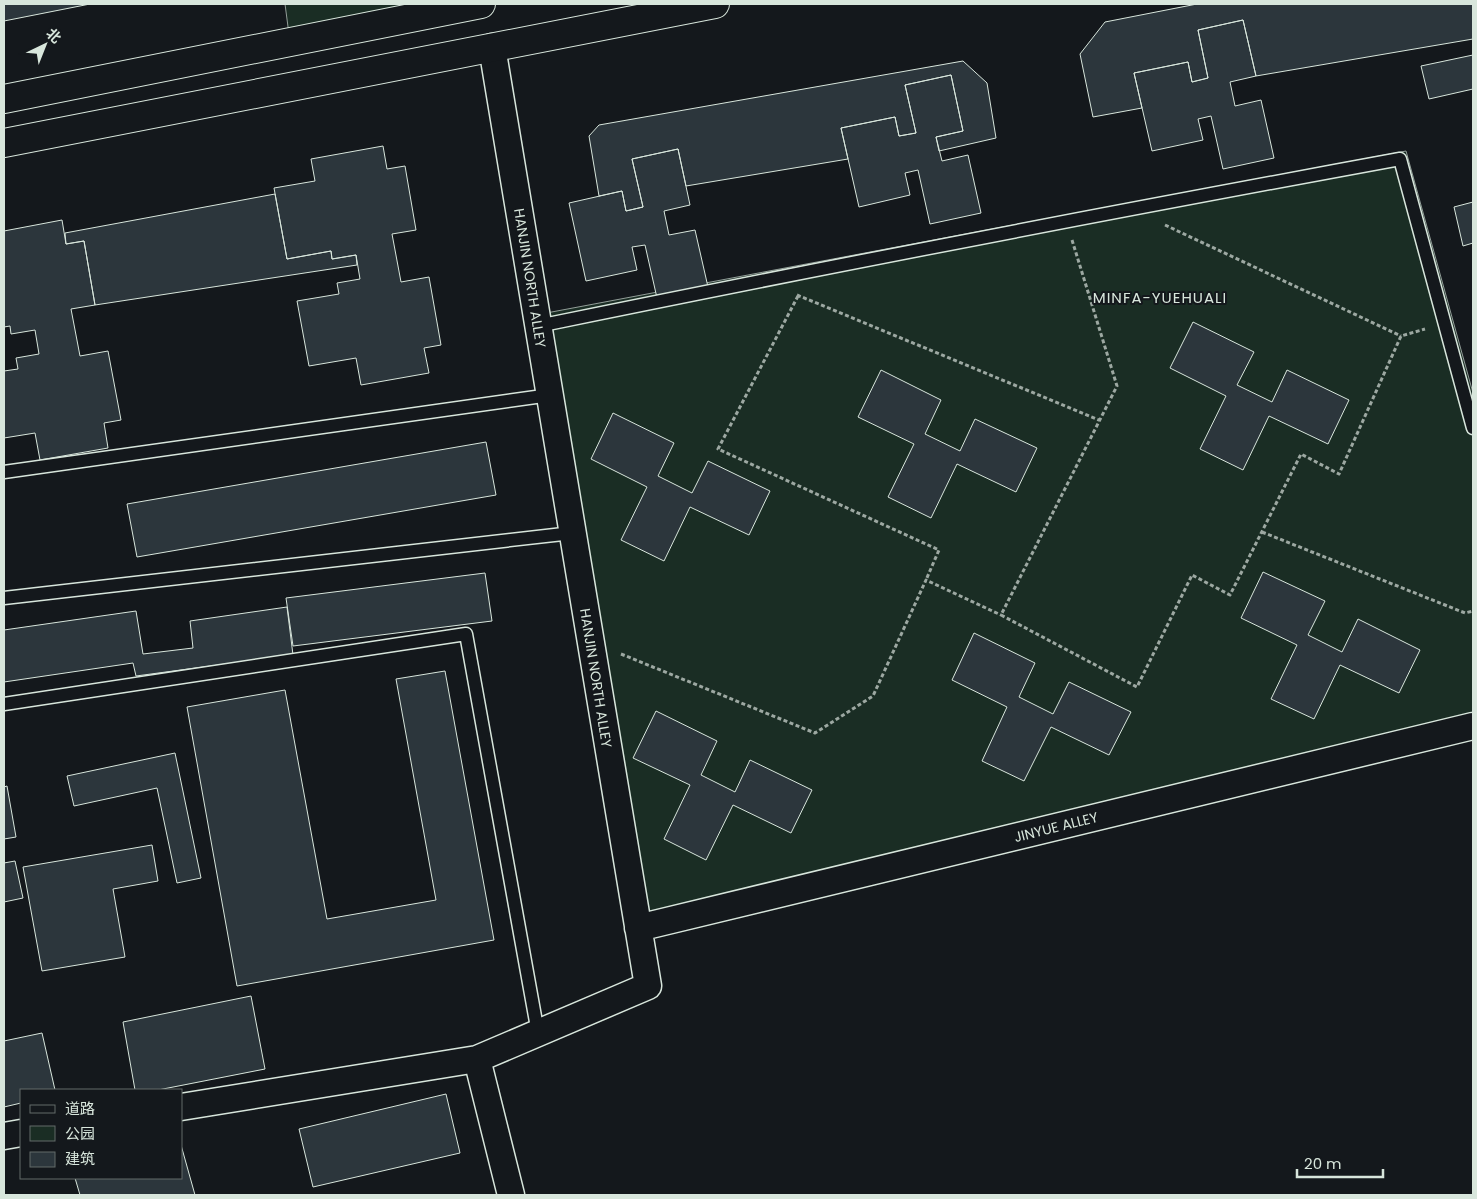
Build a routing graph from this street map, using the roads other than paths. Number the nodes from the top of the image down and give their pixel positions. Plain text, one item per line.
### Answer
1 (480, 4) edge
2 (715, 4) edge
3 (492, 48) junction
4 (4, 99) edge
5 (4, 143) edge
6 (538, 326) junction
7 (550, 395) junction
8 (1473, 428) edge
9 (4, 472) edge
10 (572, 533) junction
11 (4, 598) edge
12 (4, 704) edge
13 (1473, 726) edge
14 (638, 928) junction
15 (538, 1033) junction
16 (477, 1059) junction
17 (182, 1107) edge
18 (20, 1134) edge
19 (4, 1136) edge
20 (511, 1195) edge

1 - 4 main road
2 - 3 main road
3 - 5 main road
3 - 6 street, HANJIN NORTH ALLEY
6 - 7 street, HANJIN NORTH ALLEY
6 - 8 lane
7 - 9 lane
7 - 10 street, HANJIN NORTH ALLEY
10 - 11 lane
10 - 14 street, HANJIN NORTH ALLEY
12 - 15 lane
13 - 14 street, JINYUE ALLEY
14 - 15 street, HANJIN NORTH ALLEY
15 - 16 street, HANJIN NORTH ALLEY
16 - 17 street, HANJIN NORTH ALLEY
16 - 20 street
18 - 19 street

